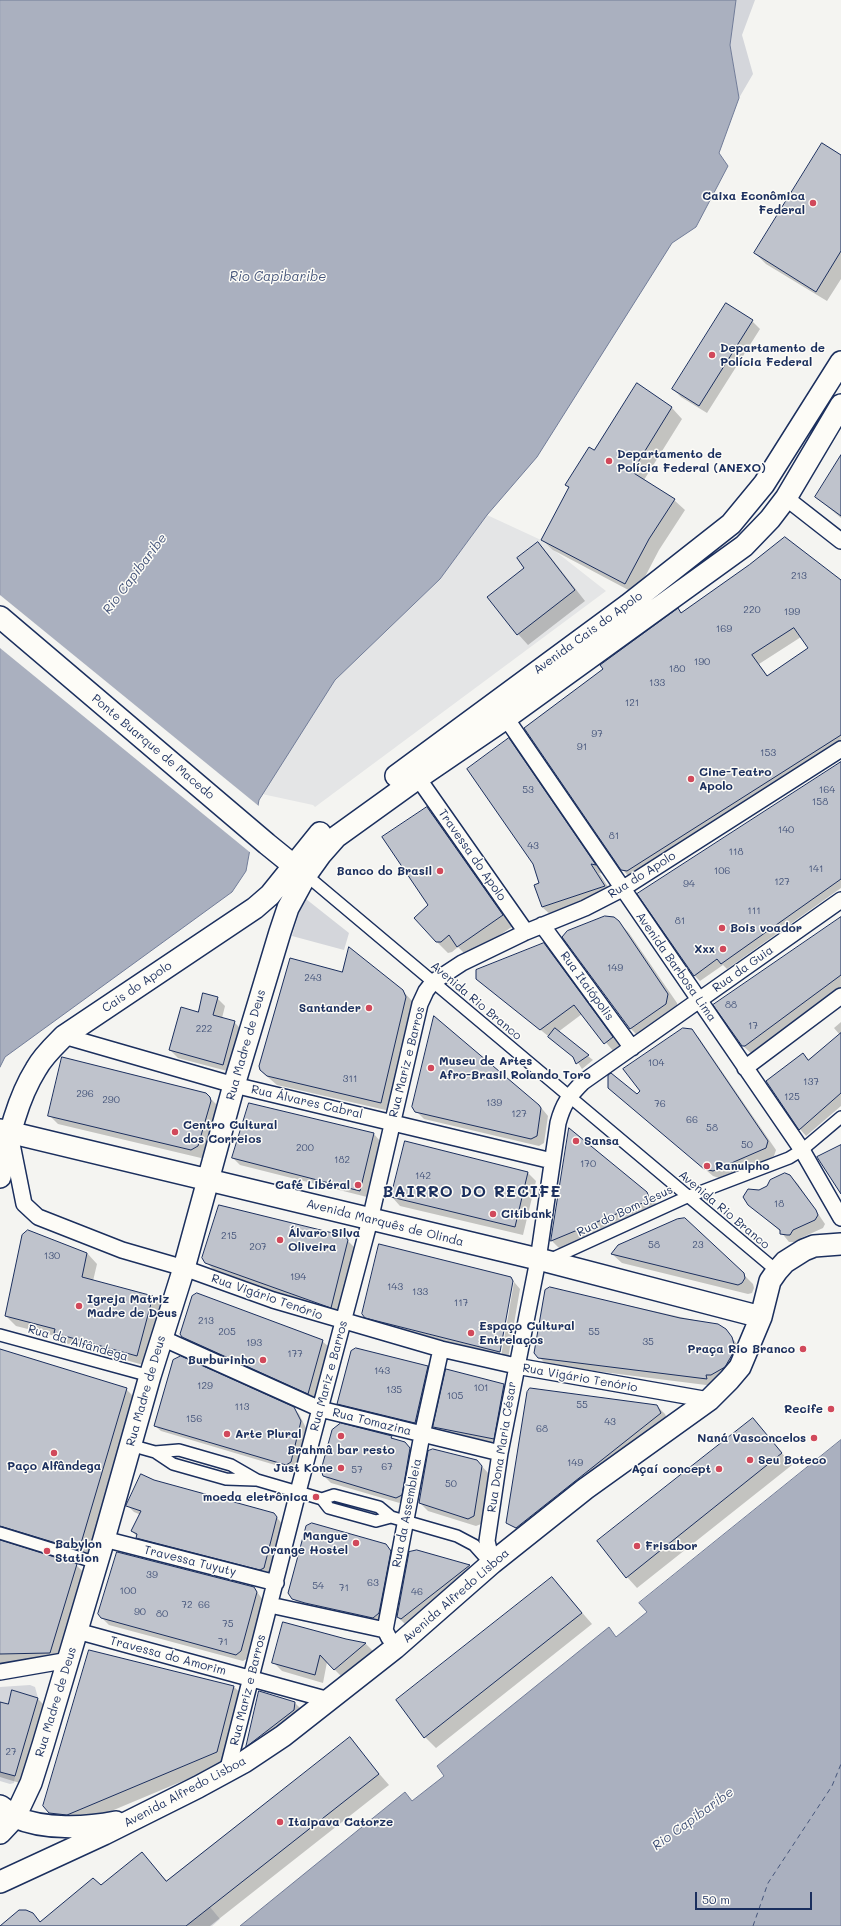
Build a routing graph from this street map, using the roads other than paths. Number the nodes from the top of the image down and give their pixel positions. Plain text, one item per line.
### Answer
1 (841, 362) edge
2 (841, 405) edge
3 (786, 498) junction
4 (841, 541) edge
5 (0, 617) edge
6 (506, 718) junction
7 (841, 749) edge
8 (418, 778) junction
9 (300, 870) junction
10 (622, 889) junction
11 (841, 900) edge
12 (542, 925) junction
13 (526, 932) junction
14 (434, 982) junction
15 (841, 996) edge
16 (698, 999) junction
17 (64, 1036) junction
18 (632, 1048) junction
19 (745, 1068) junction
20 (234, 1085) junction
21 (569, 1096) junction
22 (841, 1117) edge
23 (392, 1122) junction
24 (5, 1131) edge
25 (802, 1150) junction
26 (552, 1161) junction
27 (0, 1178) edge
28 (208, 1180) junction
29 (687, 1197) junction
30 (841, 1218) edge
31 (370, 1220) junction
32 (841, 1244) edge
33 (542, 1261) junction
34 (184, 1268) junction
35 (777, 1271) junction
36 (761, 1317) junction
37 (343, 1322) junction
38 (0, 1334) edge
39 (162, 1338) junction
40 (441, 1350) junction
41 (516, 1366) junction
42 (150, 1376) junction
43 (709, 1400) junction
44 (320, 1409) junction
45 (422, 1435) junction
46 (130, 1445) junction
47 (500, 1453) junction
48 (298, 1492) junction
49 (406, 1521) junction
50 (0, 1533) edge
51 (104, 1539) junction
52 (97, 1563) junction
53 (492, 1564) junction
54 (276, 1582) junction
55 (270, 1605) junction
56 (385, 1630) junction
57 (77, 1631) junction
58 (395, 1648) junction
59 (69, 1660) junction
60 (0, 1672) edge
61 (250, 1679) junction
62 (329, 1700) junction
63 (227, 1772) junction
64 (8, 1811) edge
65 (130, 1820) junction
66 (0, 1834) edge
67 (0, 1882) edge

1 - 9 main road, Avenida Cais do Apolo
2 - 3 main road, Avenida Cais do Apolo
3 - 4 street
3 - 6 main road, Avenida Cais do Apolo
5 - 9 main road, Ponte Buarque de Macedo
6 - 8 main road, Avenida Cais do Apolo
6 - 10 street, Avenida Barbosa Lima
7 - 10 street, Rua do Apolo
8 - 9 main road, Avenida Cais do Apolo
8 - 13 street, Travessa do Apolo
9 - 14 street, Avenida Rio Branco
9 - 17 main road, Cais do Apolo
9 - 20 main road, Rua Madre de Deus
10 - 12 street, Rua do Apolo
10 - 16 street, Avenida Barbosa Lima
11 - 16 street, Rua da Guia
12 - 13 street, Rua do Apolo
12 - 18 street, Rua Itaiópolis
13 - 14 street, Rua do Apolo
14 - 21 street, Avenida Rio Branco
14 - 23 street, Rua Mariz e Barros
15 - 19 street
16 - 18 street, Rua da Guia
16 - 19 street, Avenida Barbosa Lima
17 - 20 street, Rua Álvares Cabral
17 - 24 main road, Cais do Apolo
18 - 21 street, Rua da Guia
19 - 25 street, Avenida Barbosa Lima
20 - 23 street, Rua Álvares Cabral
20 - 28 main road, Rua Madre de Deus
21 - 26 street, Rua Dona Maria César
21 - 29 street, Avenida Rio Branco
22 - 25 street, Rua do Bom Jesus
23 - 26 street, Rua Álvares Cabral
23 - 31 street, Rua Mariz e Barros
24 - 27 main road, Cais do Apolo
24 - 28 main road, Avenida Marquês de Olinda
24 - 34 street, Rua Vigário Tenório
25 - 29 street, Rua do Bom Jesus
25 - 30 street, Avenida Barbosa Lima
26 - 33 street, Rua Dona Maria César
28 - 31 main road, Avenida Marquês de Olinda
28 - 34 main road, Rua Madre de Deus
29 - 33 street, Rua do Bom Jesus
29 - 35 street, Avenida Rio Branco
31 - 33 main road, Avenida Marquês de Olinda
31 - 37 street, Rua Mariz e Barros
32 - 35 main road, Avenida Alfredo Lisboa
33 - 36 main road, Avenida Marquês de Olinda
33 - 41 street, Rua Dona Maria César
34 - 37 street, Rua Vigário Tenório
34 - 39 main road, Rua Madre de Deus
35 - 36 main road, Avenida Alfredo Lisboa
36 - 43 main road, Avenida Alfredo Lisboa
37 - 40 street, Rua Vigário Tenório
37 - 44 street, Rua Mariz e Barros
38 - 42 street, Rua da Alfândega
39 - 42 main road, Rua Madre de Deus
39 - 44 street, Rua Tomazina
40 - 41 street, Rua Vigário Tenório
40 - 45 street, Rua da Assembleia
41 - 43 street, Rua Vigário Tenório
41 - 47 street, Rua Dona Maria César
42 - 46 main road, Rua Madre de Deus
43 - 53 main road, Avenida Alfredo Lisboa
44 - 45 street, Rua Tomazina
44 - 48 street, Rua Mariz e Barros
45 - 47 street, Rua Tomazina
45 - 49 street, Rua da Assembleia
46 - 48 street
46 - 51 main road, Rua Madre de Deus
47 - 53 street, Rua Dona Maria César
48 - 49 street
48 - 54 street, Rua Mariz e Barros
49 - 53 street
49 - 56 street, Rua da Assembleia
50 - 52 street
51 - 52 main road, Rua Madre de Deus
51 - 54 street, Travessa Tuyuty
52 - 57 main road, Rua Madre de Deus
53 - 58 main road, Avenida Alfredo Lisboa
54 - 55 street, Rua Mariz e Barros
55 - 56 street
55 - 61 street, Rua Mariz e Barros
56 - 58 street
57 - 59 main road, Rua Madre de Deus
57 - 61 street, Travessa do Amorim
58 - 62 main road, Avenida Alfredo Lisboa
59 - 60 street
59 - 64 main road, Rua Madre de Deus
61 - 62 street, Travessa do Amorim
61 - 63 street, Rua Mariz e Barros
62 - 63 main road, Avenida Alfredo Lisboa
63 - 65 main road, Avenida Alfredo Lisboa
64 - 65 main road
64 - 66 main road, Rua Madre de Deus
65 - 67 main road, Avenida Alfredo Lisboa

